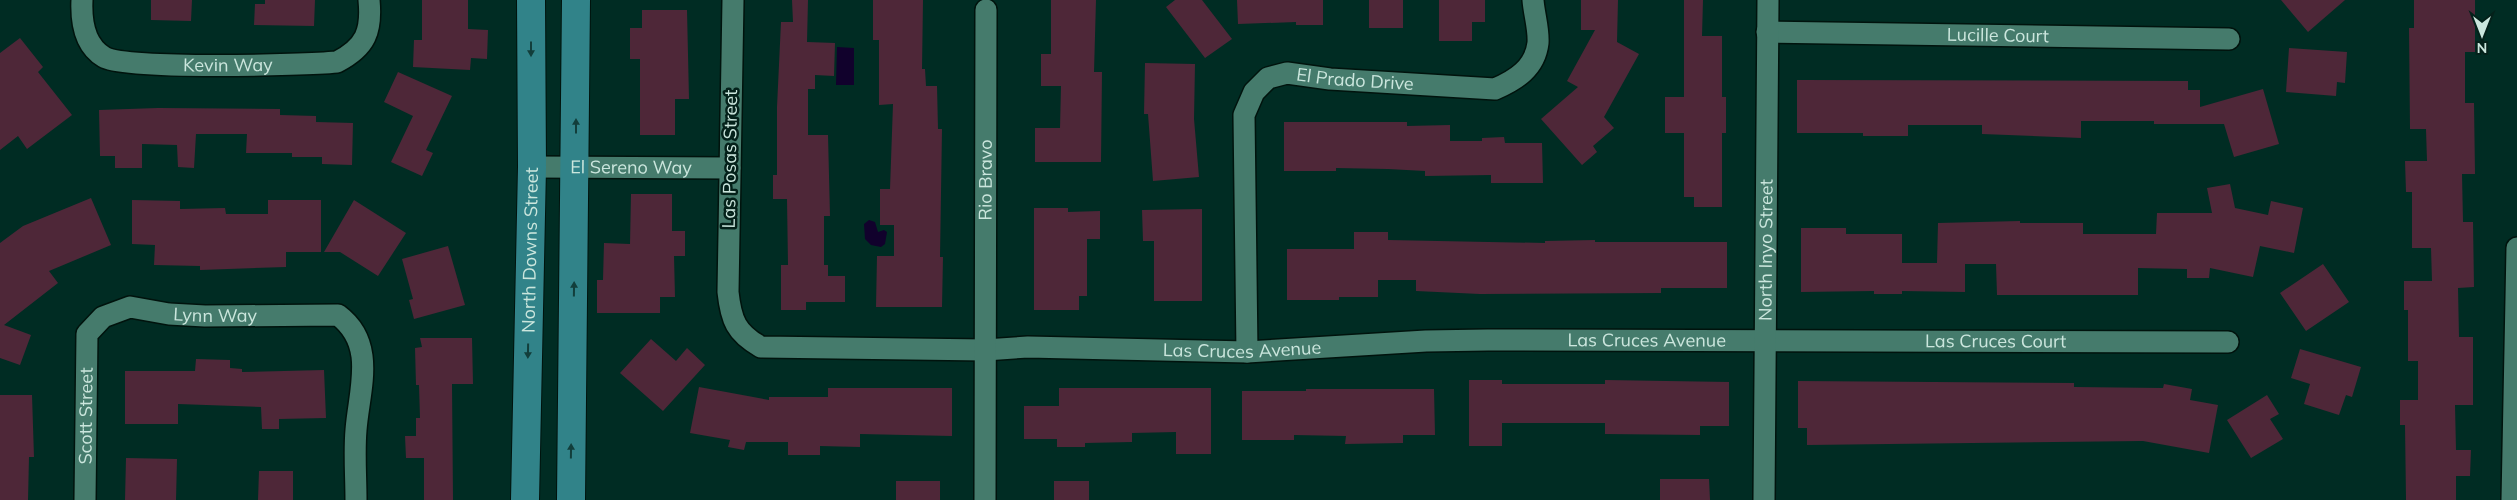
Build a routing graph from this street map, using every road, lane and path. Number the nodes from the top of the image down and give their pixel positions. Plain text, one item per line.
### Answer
1 (82, 0) edge
2 (369, 0) edge
3 (531, 0) edge
4 (576, 0) edge
5 (733, 0) edge
6 (1533, 0) edge
7 (1768, 0) edge
8 (986, 10) dead end
9 (1767, 32) junction
10 (2229, 38) dead end
11 (532, 167) junction
12 (576, 167) junction
13 (730, 168) junction
14 (2517, 248) edge
15 (733, 318) joint
16 (87, 334) joint
17 (1765, 341) junction
18 (2228, 342) dead end
19 (2516, 348) edge
20 (985, 350) junction
21 (1247, 352) junction
22 (85, 500) edge
23 (356, 500) edge
24 (525, 500) edge
25 (571, 500) edge
26 (985, 500) edge
27 (1764, 500) edge
28 (2512, 500) edge

1 - 2 street, Kevin Way
3 -> 11 main road, North Downs Street
12 -> 4 main road
5 - 13 street, Las Posas Street
6 - 21 street, El Prado Drive
7 - 9 street, North Inyo Street
8 - 20 street, Rio Bravo
9 - 10 street, Lucille Court
9 - 17 street, North Inyo Street
11 - 12 street, El Sereno Way
11 -> 24 main road, North Downs Street
12 - 13 street, El Sereno Way
25 -> 12 main road
13 - 15 street, Las Posas Street
14 - 19 street
15 - 20 street, Las Cruces Avenue
16 - 22 street, Scott Street
16 - 23 street, Lynn Way
17 - 18 street, Las Cruces Court
17 - 21 street, Las Cruces Avenue
17 - 27 street, North Inyo Street
19 - 28 street
20 - 21 street, Las Cruces Avenue
20 - 26 street, Rio Bravo

